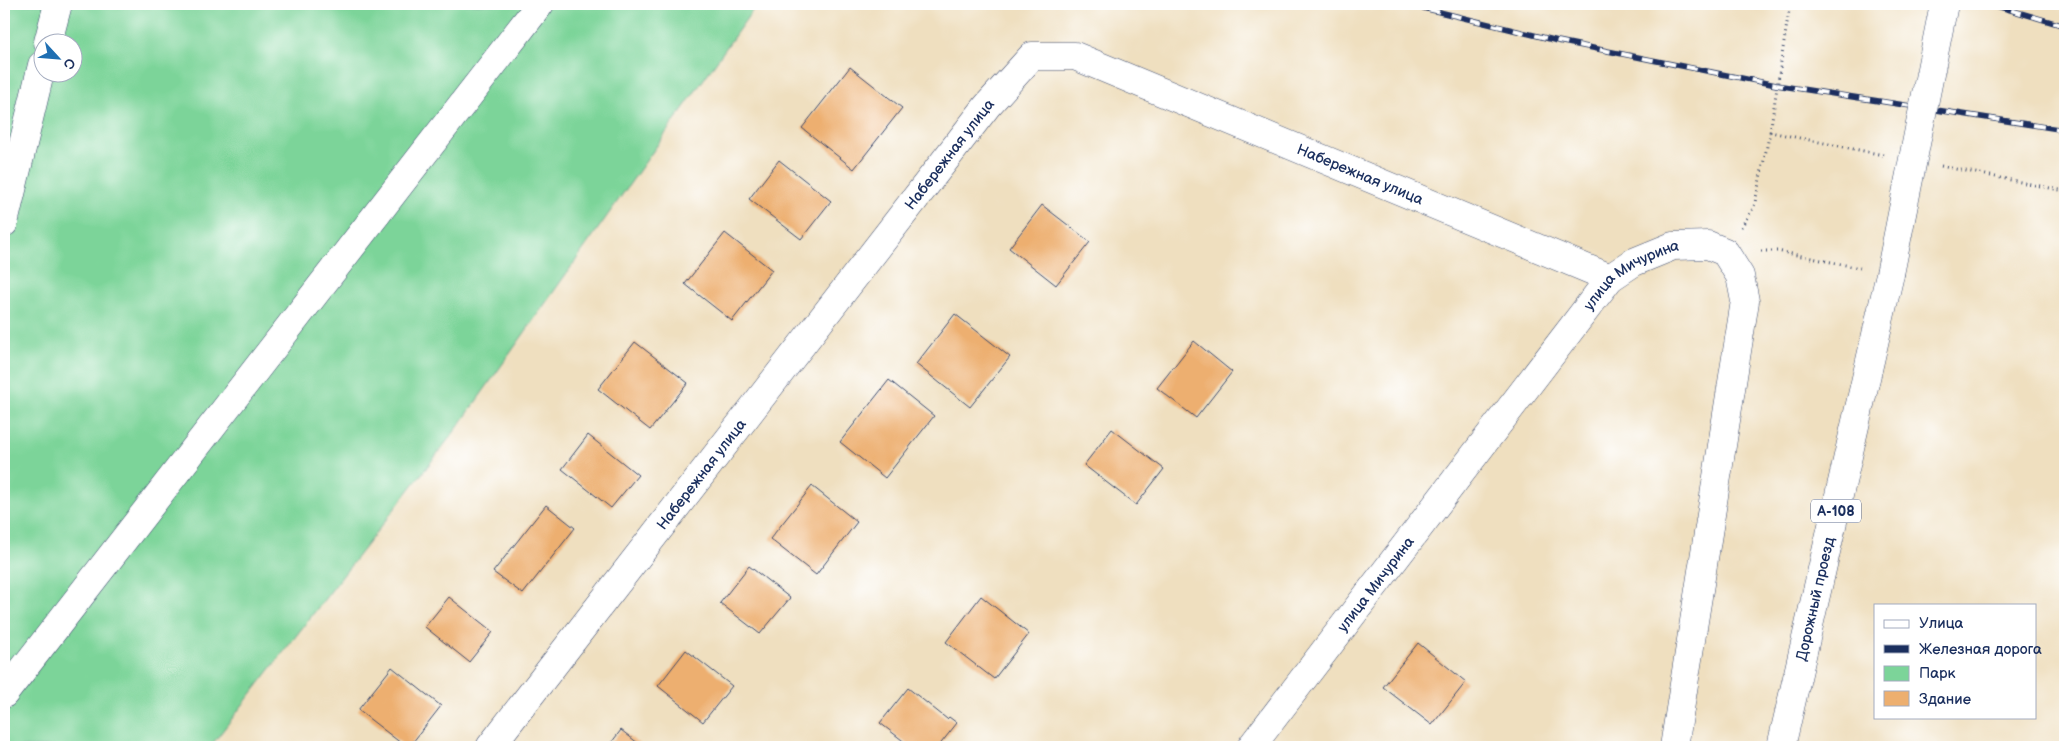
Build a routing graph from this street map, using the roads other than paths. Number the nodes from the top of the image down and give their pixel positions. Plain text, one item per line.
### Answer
1 (58, 4) edge
2 (540, 4) edge
3 (1944, 4) edge
4 (51, 32) edge
5 (38, 82) edge
6 (4, 223) edge
7 (1610, 278) junction
8 (4, 694) edge
9 (490, 747) edge
10 (1251, 747) edge
11 (1674, 747) edge
12 (1781, 747) edge

1 - 4 main road
2 - 8 main road
3 - 12 main road, Дорожный проезд / А-108, bridge
5 - 6 main road
7 - 9 main road, Набережная улица
7 - 10 main road, улица Мичурина
7 - 11 main road, улица Мичурина

